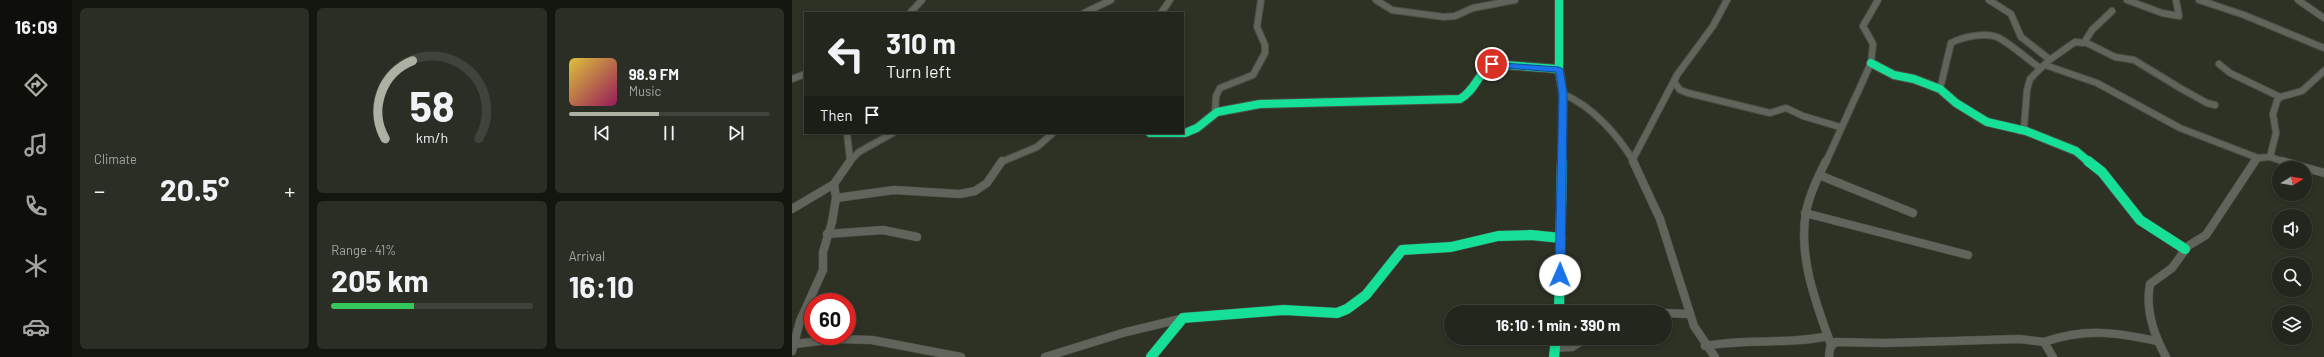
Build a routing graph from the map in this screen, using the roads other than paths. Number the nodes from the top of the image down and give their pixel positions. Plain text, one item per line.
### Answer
1 (922, 0) edge
2 (1111, 0) edge
3 (1170, 0) edge
4 (1261, 0) edge
5 (1376, 0) edge
6 (1515, 0) edge
7 (1559, 0) edge
8 (1727, 0) edge
9 (1878, 0) edge
10 (1989, 0) edge
11 (2127, 0) edge
12 (2176, 0) edge
13 (2203, 0) edge
14 (2298, 0) edge
15 (2112, 11) dead end
16 (911, 12) edge
17 (1086, 12) edge
18 (1161, 12) edge
19 (2324, 18) edge
20 (2085, 42) junction
21 (2324, 48) edge
22 (1871, 63) junction
23 (2045, 64) junction
24 (2219, 64) dead end
25 (1559, 69) junction
26 (2324, 71) edge
27 (804, 74) edge
28 (1677, 75) junction
29 (792, 79) edge
30 (1940, 89) junction
31 (1563, 94) junction
32 (2280, 97) junction
33 (2216, 105) dead end
34 (1215, 113) junction
35 (1840, 126) junction
36 (2020, 130) junction
37 (1184, 132) edge
38 (847, 134) edge
39 (891, 134) edge
40 (1052, 134) edge
41 (2270, 157) junction
42 (2258, 158) junction
43 (1633, 159) junction
44 (850, 160) junction
45 (2324, 173) edge
46 (1819, 176) junction
47 (835, 191) junction
48 (792, 209) edge
49 (1805, 213) junction
50 (1913, 213) dead end
51 (828, 234) junction
52 (917, 237) dead end
53 (1561, 238) junction
54 (2185, 249) junction
55 (1968, 255) dead end
56 (1559, 305) edge
57 (1672, 313) edge
58 (1688, 314) junction
59 (1180, 320) junction
60 (1828, 336) junction
61 (2157, 341) junction
62 (2044, 342) junction
63 (1575, 345) edge
64 (1831, 345) junction
65 (1705, 346) junction
66 (794, 348) edge
67 (1555, 353) edge
68 (937, 354) junction
69 (928, 357) edge
70 (960, 357) edge
71 (1045, 357) edge
72 (1151, 357) edge
73 (1715, 357) edge
74 (1829, 357) edge
75 (2053, 357) edge
76 (2166, 357) edge

1 - 16 street
2 - 17 street
3 - 18 street
4 - 34 street
5 - 6 street
7 - 25 street
8 - 28 street
9 - 22 street
10 - 23 street
11 - 12 street
13 - 21 street
14 - 19 street
15 - 20 street
20 - 23 street
20 - 33 street
22 - 30 street
22 - 35 street
23 - 30 street
23 - 36 street
23 - 42 street
24 - 32 street
25 - 31 street
25 - 34 street
26 - 32 street
27 - 29 street
28 - 35 street
28 - 43 street
30 - 36 street
31 - 43 street
31 - 53 street
32 - 41 street
34 - 37 street
35 - 46 street
36 - 54 street
38 - 44 street
39 - 44 street
40 - 47 street
41 - 42 street
41 - 45 street
42 - 54 street
43 - 58 street
44 - 47 street
46 - 49 street
46 - 50 street
47 - 48 street
47 - 51 street
49 - 55 street
49 - 60 street
51 - 52 street
51 - 66 street
53 - 56 street
53 - 59 street
54 - 61 street
57 - 58 street
58 - 65 street
59 - 71 street
59 - 72 street
60 - 64 street
60 - 65 street
61 - 62 street
61 - 76 street
62 - 64 street
62 - 75 street
63 - 67 street
64 - 74 street
65 - 73 street
66 - 68 street
68 - 69 street
68 - 70 street

